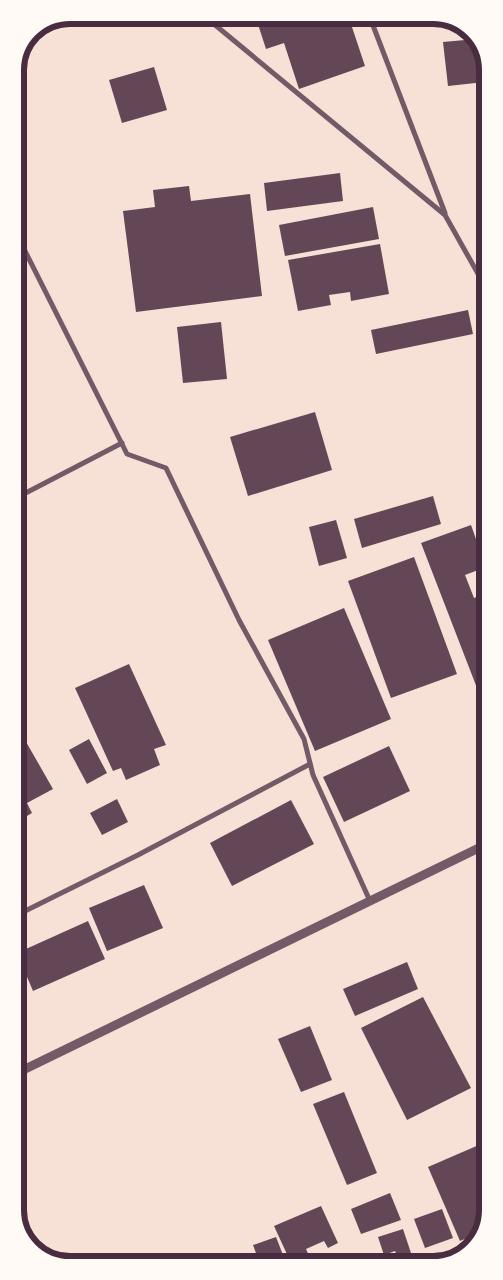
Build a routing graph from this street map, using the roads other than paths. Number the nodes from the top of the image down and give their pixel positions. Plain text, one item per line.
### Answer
1 (214, 24) edge
2 (372, 24) edge
3 (445, 215) junction
4 (24, 249) edge
5 (479, 276) edge
6 (122, 443) junction
7 (24, 494) edge
8 (310, 764) junction
9 (479, 848) edge
10 (370, 901) junction
11 (24, 912) edge
12 (24, 1070) edge

1 - 3 street
2 - 3 street
3 - 5 street
4 - 6 street
6 - 7 street
6 - 8 street
8 - 10 street
8 - 11 street
9 - 10 street
10 - 12 street

